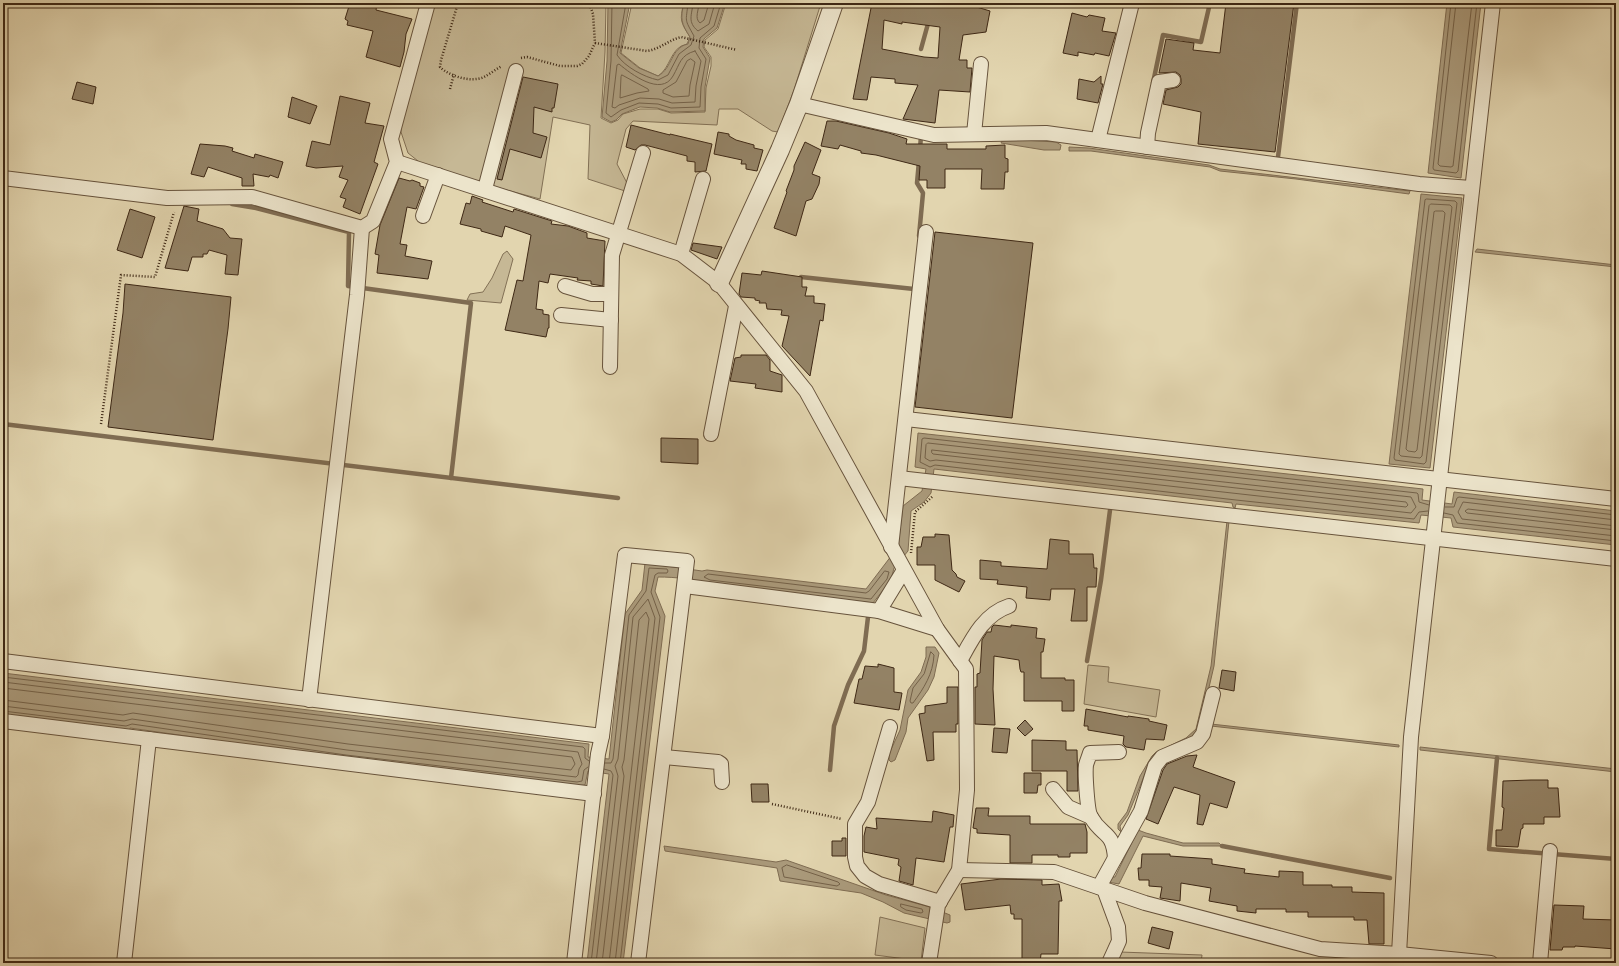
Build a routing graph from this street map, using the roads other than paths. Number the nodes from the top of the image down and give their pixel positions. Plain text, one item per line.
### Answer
1 (428, 3) edge
2 (834, 3) edge
3 (1132, 3) edge
4 (1493, 3) edge
5 (513, 64) road end
6 (981, 64) dead end
7 (1173, 80) dead end
8 (799, 104) junction
9 (974, 134) junction
10 (1098, 140) junction
11 (1147, 147) junction
12 (643, 153) dead end
13 (397, 162) junction
14 (438, 175) junction
15 (3, 178) edge
16 (703, 179) dead end
17 (1468, 187) junction
18 (485, 189) junction
19 (423, 216) dead end
20 (362, 228) junction
21 (926, 232) dead end
22 (618, 233) junction
23 (681, 254) junction
24 (719, 283) junction
25 (565, 286) dead end
26 (611, 294) junction
27 (736, 306) junction
28 (561, 315) dead end
29 (611, 320) junction
30 (610, 367) dead end
31 (906, 419) junction
32 (711, 434) dead end
33 (899, 478) junction
34 (1440, 478) junction
35 (1616, 499) edge
36 (1432, 538) junction
37 (891, 547) junction
38 (1616, 559) edge
39 (904, 570) junction
40 (685, 586) junction
41 (1009, 606) dead end
42 (879, 611) junction
43 (938, 629) junction
44 (3, 661) edge
45 (960, 661) junction
46 (1213, 694) dead end
47 (309, 700) junction
48 (3, 721) edge
49 (890, 728) dead end
50 (602, 736) junction
51 (148, 739) junction
52 (1119, 752) dead end
53 (664, 757) junction
54 (722, 782) dead end
55 (1053, 789) dead end
56 (594, 794) junction
57 (1091, 817) junction
58 (1550, 851) dead end
59 (1115, 858) junction
60 (959, 870) junction
61 (1102, 888) junction
62 (940, 902) junction
63 (1399, 954) junction
64 (124, 963) edge
65 (574, 963) edge
66 (638, 963) edge
67 (929, 963) edge
68 (1109, 963) edge
69 (1491, 963) edge
70 (1540, 963) edge

1 - 13 street
2 - 8 street
3 - 10 street
4 - 17 street
5 - 18 street
6 - 9 street
7 - 11 street
8 - 9 street
8 - 24 street
9 - 10 street
10 - 11 street
11 - 17 street
12 - 22 street
13 - 14 street
13 - 20 street
14 - 18 street
14 - 19 street
15 - 20 street
16 - 23 street
17 - 34 street
18 - 22 street
20 - 47 street
21 - 31 street
22 - 23 street
22 - 26 street
23 - 24 street
24 - 27 street
25 - 26 street
26 - 29 street
27 - 32 street
27 - 37 street
28 - 29 street
29 - 30 street
31 - 33 street
31 - 34 street
33 - 36 street
33 - 37 street
34 - 35 street
34 - 36 street
36 - 38 street
36 - 63 street
37 - 39 street
39 - 42 street
39 - 43 street
40 - 42 street
40 - 50 street
40 - 53 street
41 - 45 street
42 - 43 street
43 - 45 street
44 - 47 street
45 - 60 street
46 - 59 street
47 - 50 street
48 - 51 street
49 - 62 street
50 - 56 street
51 - 56 street
51 - 64 street
52 - 57 street
53 - 54 street
53 - 66 street
55 - 57 street
56 - 65 street
57 - 59 street
58 - 70 street
59 - 61 street
60 - 61 street
60 - 62 street
61 - 63 street
61 - 68 street
62 - 67 street
63 - 69 street

